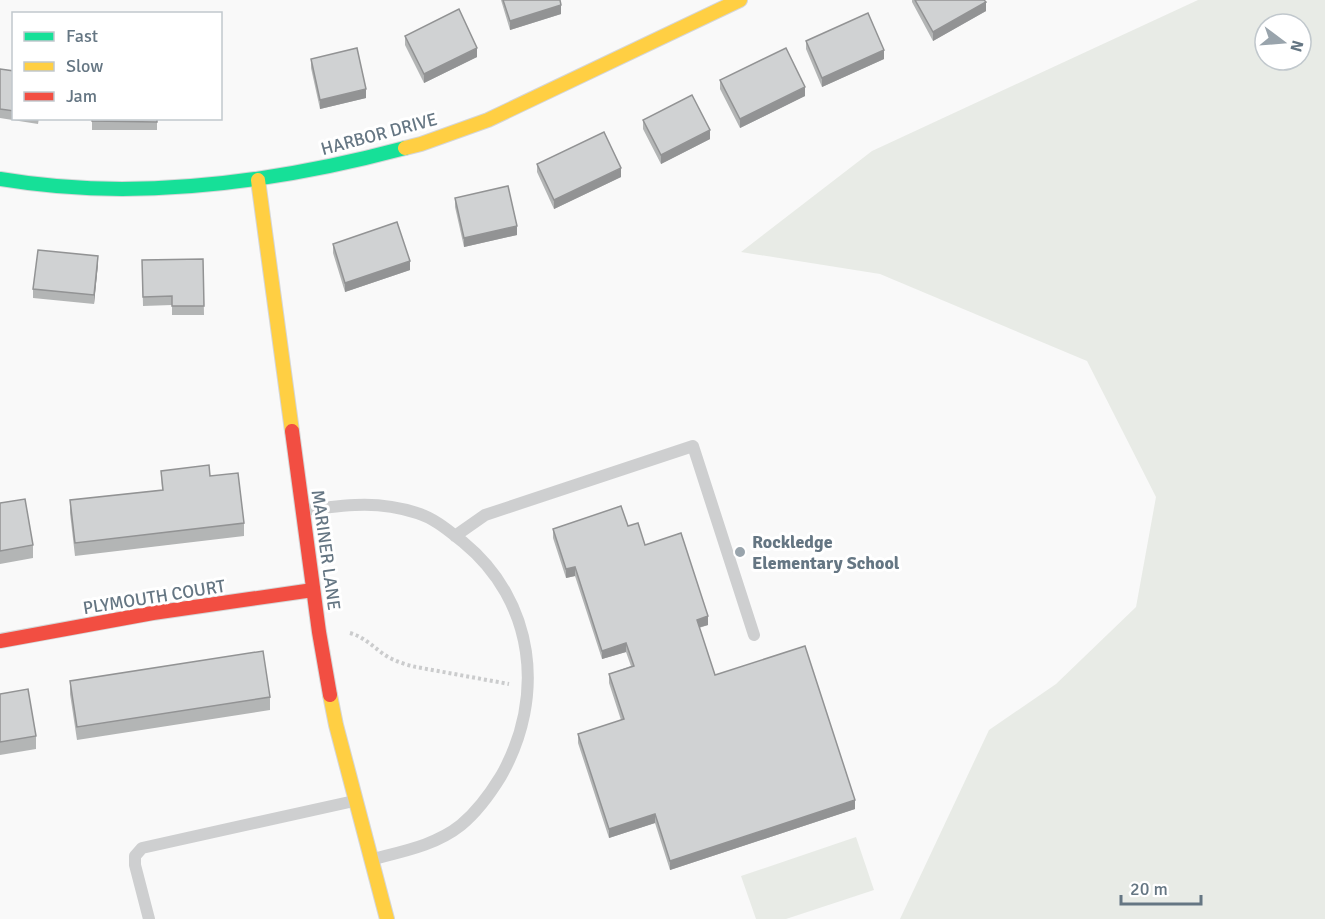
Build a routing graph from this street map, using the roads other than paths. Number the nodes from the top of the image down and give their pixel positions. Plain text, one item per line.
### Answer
1 (740, 0) edge
2 (0, 179) edge
3 (258, 180) junction
4 (302, 510) junction
5 (455, 536) junction
6 (313, 590) junction
7 (754, 635) dead end
8 (0, 641) edge
9 (356, 801) junction
10 (372, 859) junction
11 (149, 919) edge
12 (387, 919) edge

1 - 3 street, HARBOR DRIVE
2 - 3 street, HARBOR DRIVE
3 - 4 street, MARINER LANE
4 - 5 lane
4 - 6 street, MARINER LANE
5 - 7 lane
5 - 10 lane
6 - 8 street, PLYMOUTH COURT
6 - 9 street, MARINER LANE
9 - 10 street, MARINER LANE
9 - 11 lane
10 - 12 street, MARINER LANE

